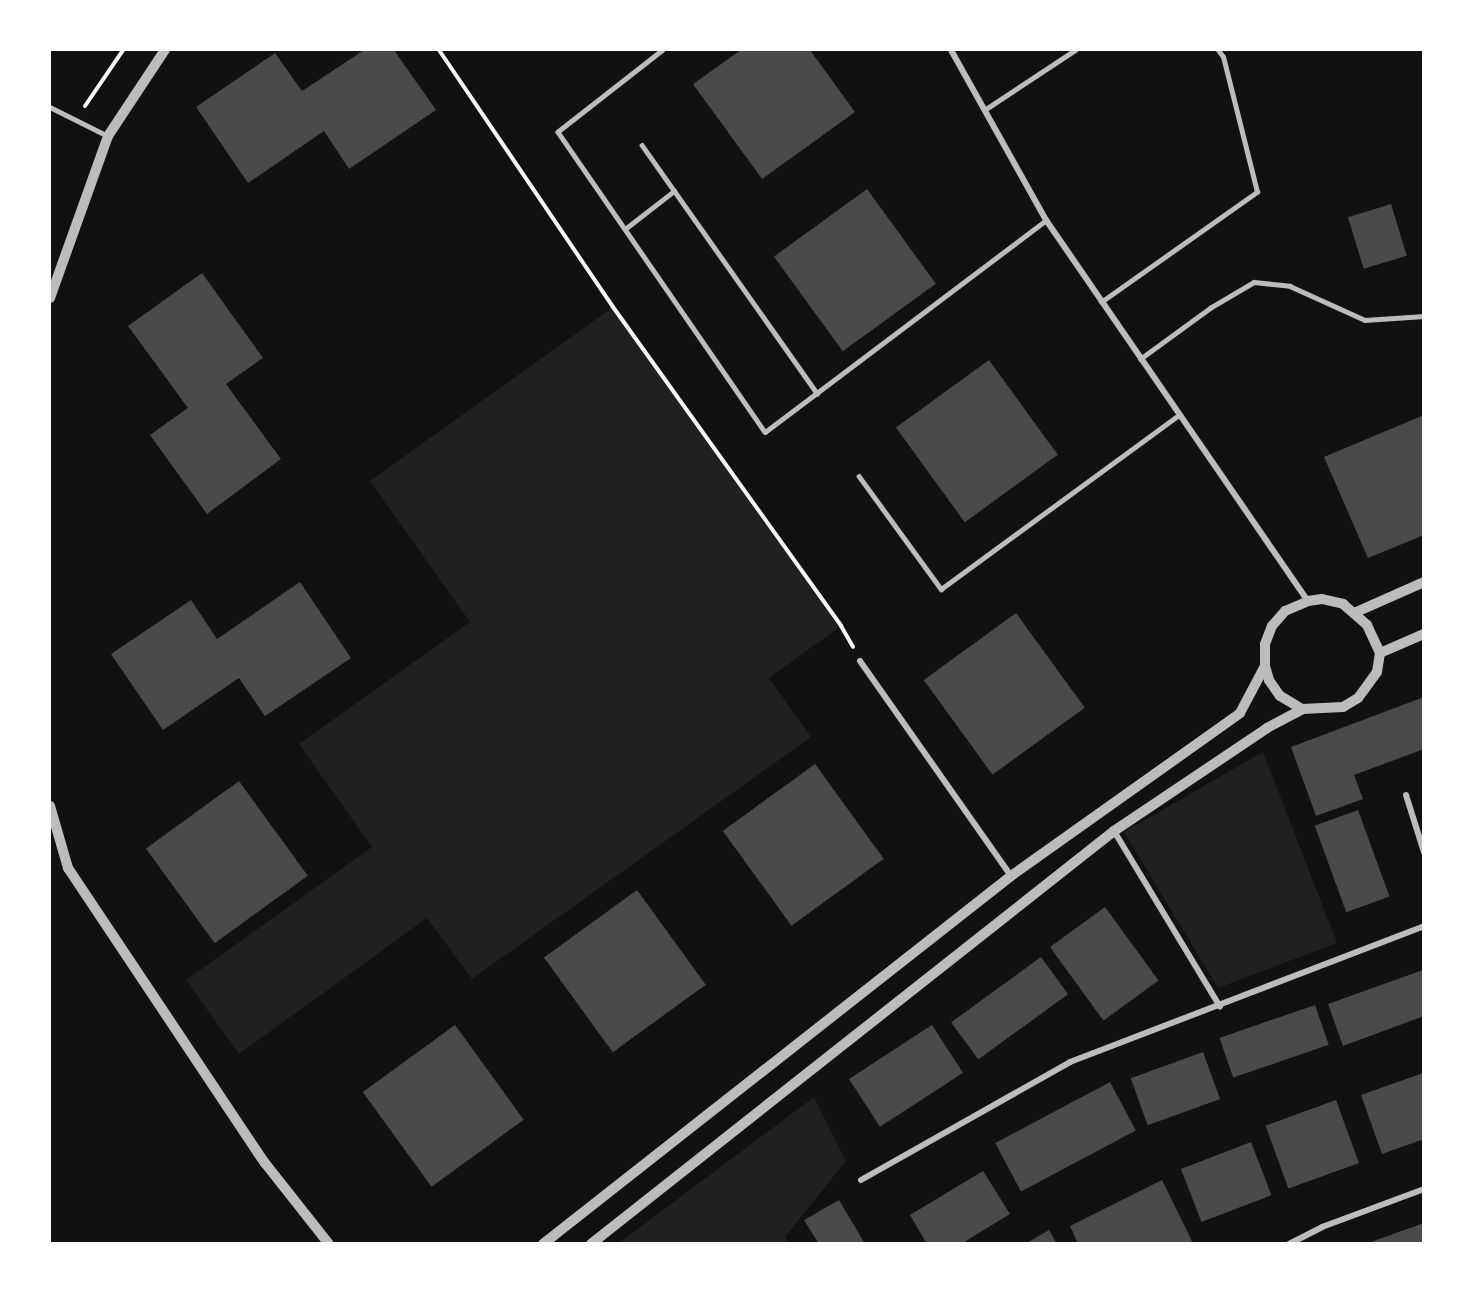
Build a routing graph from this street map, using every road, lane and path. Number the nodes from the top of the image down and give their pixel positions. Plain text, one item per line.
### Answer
1 (123, 50) edge
2 (165, 50) edge
3 (439, 50) edge
4 (663, 50) edge
5 (951, 50) edge
6 (1075, 50) edge
7 (1218, 50) edge
8 (50, 107) edge
9 (986, 110) junction
10 (75, 120) junction
11 (108, 136) junction
12 (642, 145) dead end
13 (674, 191) junction
14 (1046, 220) junction
15 (626, 230) junction
16 (50, 298) edge
17 (1101, 302) junction
18 (1424, 316) edge
19 (1140, 359) junction
20 (817, 393) junction
21 (1179, 415) junction
22 (858, 476) dead end
23 (1424, 582) edge
24 (1308, 601) junction
25 (1354, 613) junction
26 (1424, 634) edge
27 (1380, 653) junction
28 (860, 661) joint
29 (1264, 666) junction
30 (1302, 709) junction
31 (1406, 795) dead end
32 (50, 806) edge
33 (1114, 831) junction
34 (1424, 852) edge
35 (1011, 876) junction
36 (1424, 926) edge
37 (1220, 1006) junction
38 (861, 1180) dead end
39 (1424, 1189) edge
40 (329, 1244) edge
41 (543, 1244) edge
42 (591, 1244) edge
43 (1289, 1244) edge

1 - 10 path
2 - 11 street
3 - 28 path
4 - 15 lane
5 - 9 street
6 - 9 lane
7 - 17 lane
8 - 10 lane
9 - 14 street
10 - 11 lane
11 - 16 street
12 - 13 lane
13 - 15 lane
13 - 20 lane
14 - 17 street
14 - 20 lane
15 - 20 lane
17 - 19 street
18 - 19 lane
19 - 21 street
21 - 22 lane
21 - 24 street
23 - 25 street
24 - 25 street
24 - 29 street
25 - 27 street
26 - 27 street
27 - 30 street
28 - 35 street
29 - 30 street
29 - 35 street
30 - 33 street
31 - 34 street
32 - 40 street
33 - 37 street
33 - 42 street
35 - 41 street
36 - 37 street
37 - 38 street
39 - 43 street

